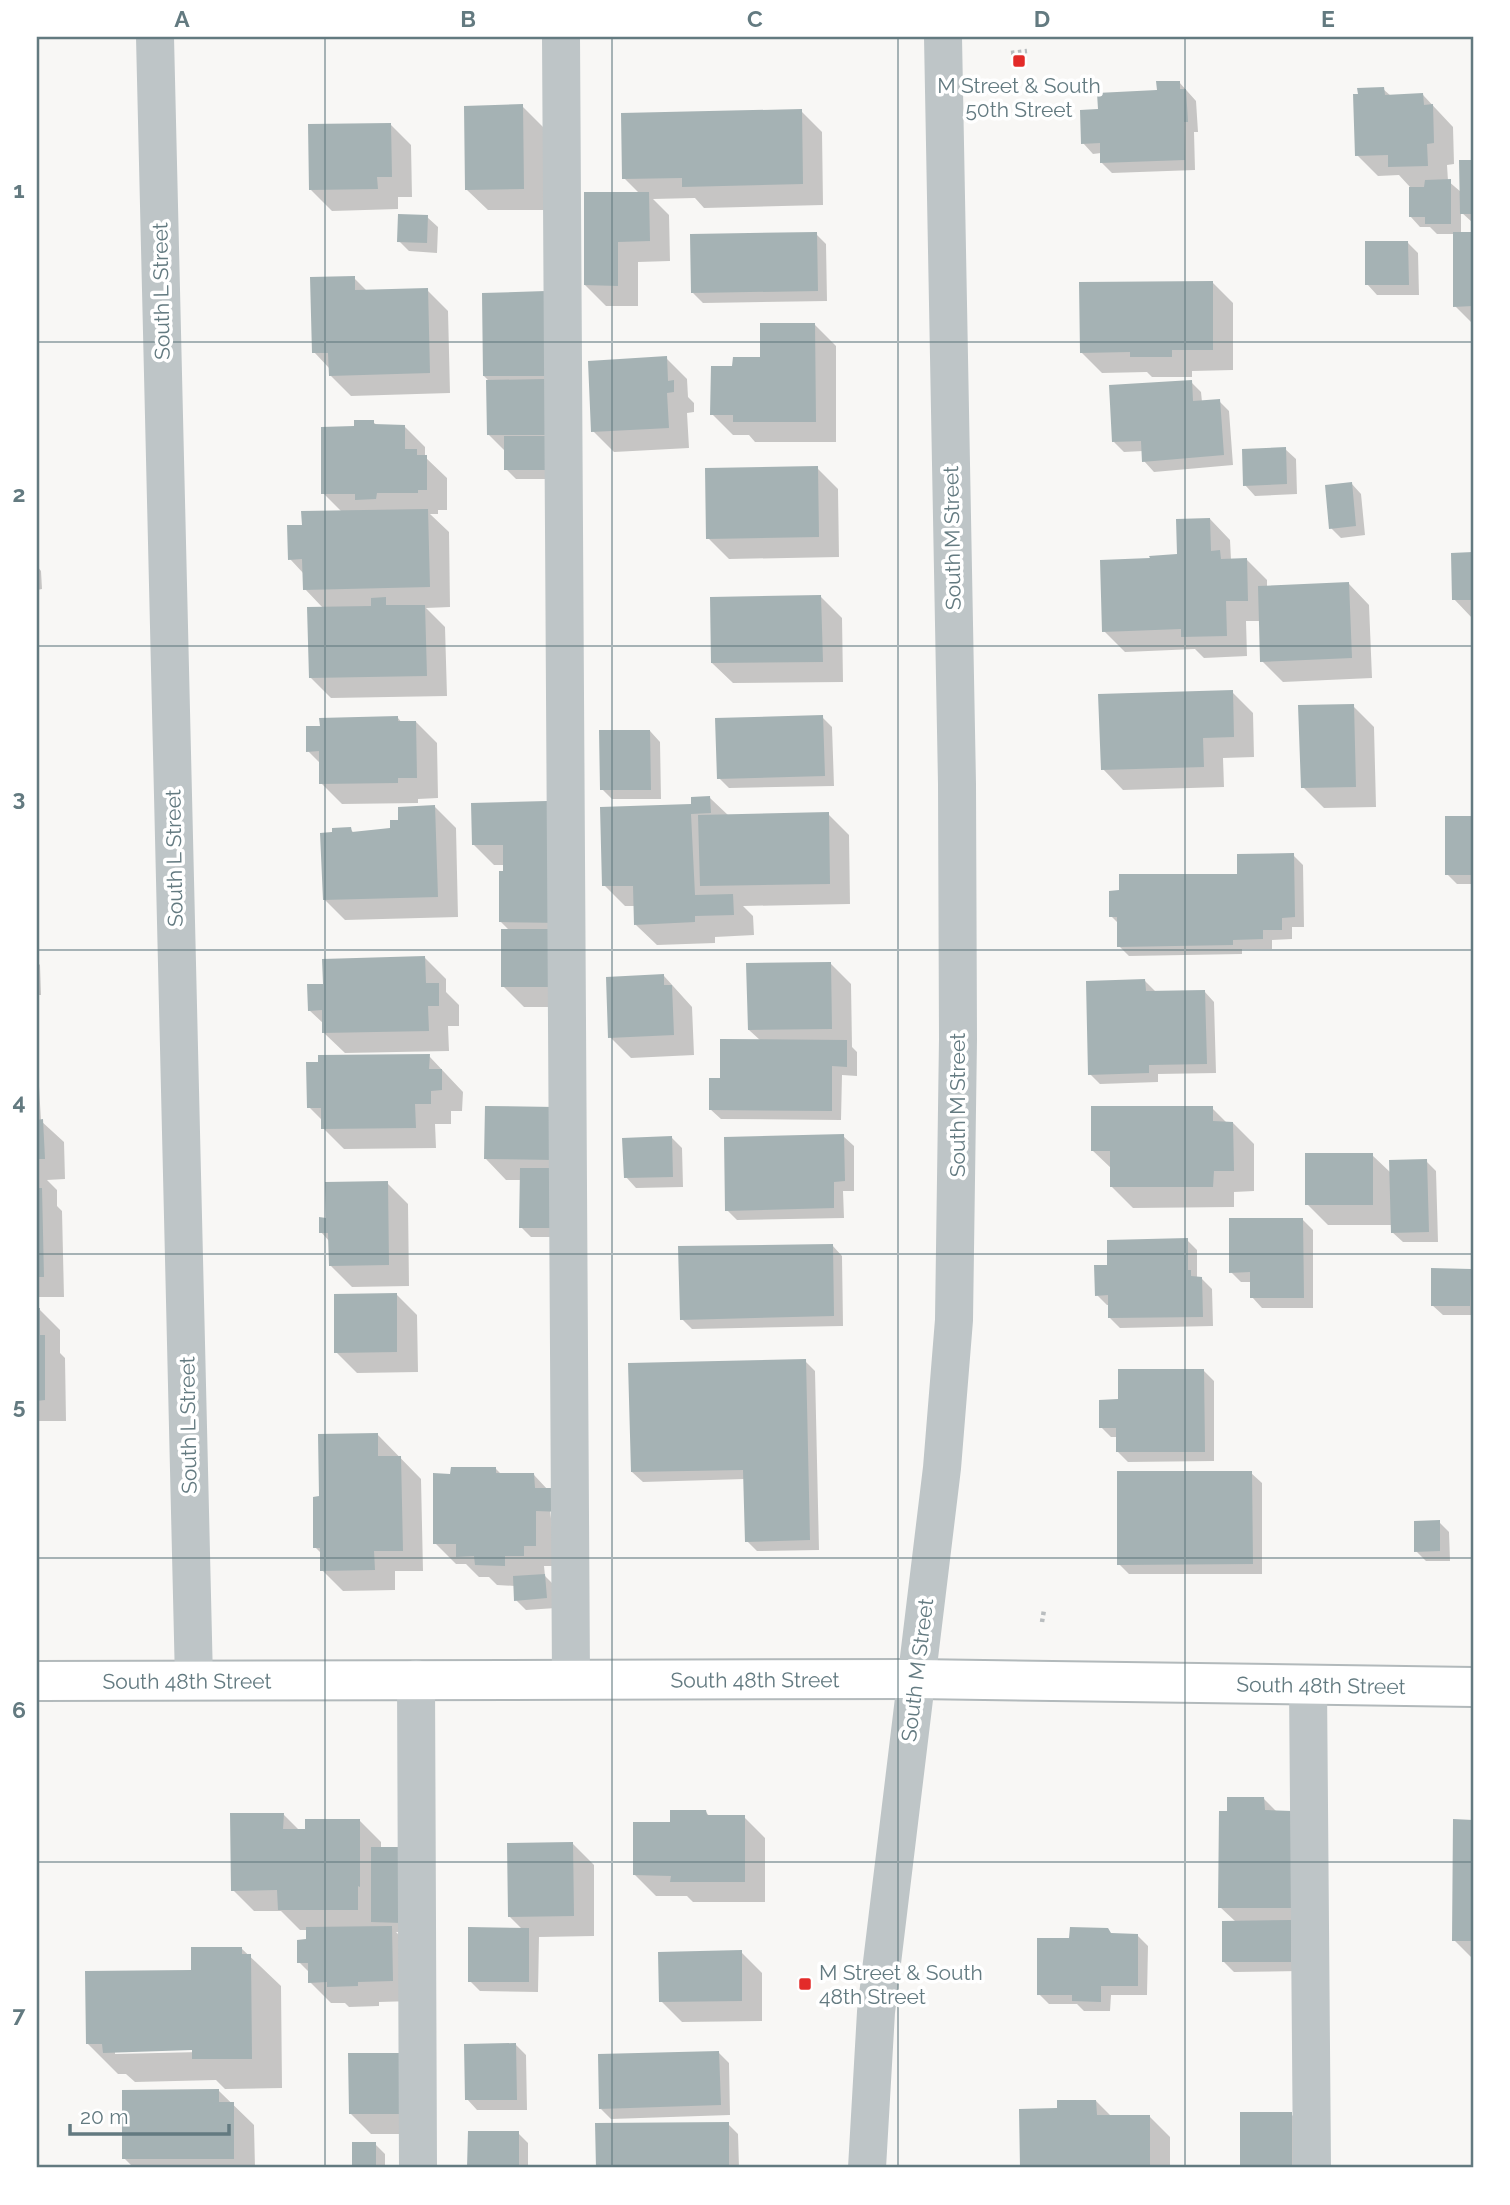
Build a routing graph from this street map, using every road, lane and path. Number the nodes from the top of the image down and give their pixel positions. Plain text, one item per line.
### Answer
1 (155, 37) edge
2 (561, 37) edge
3 (943, 37) edge
4 (1027, 51) dead end
5 (1011, 53) dead end
6 (1044, 1610) dead end
7 (1042, 1622) dead end
8 (416, 1679) junction
9 (571, 1679) junction
10 (916, 1679) junction
11 (194, 1680) junction
12 (37, 1681) edge
13 (1308, 1685) junction
14 (1473, 1687) edge
15 (418, 2168) edge
16 (867, 2168) edge
17 (1312, 2168) edge

1 - 11 street, South L Street
2 - 9 street
3 - 10 street, South M Street
4 - 5 path
6 - 7 path
8 - 9 main road, South 48th Street
8 - 11 main road, South 48th Street
8 - 15 street
9 - 10 main road, South 48th Street
10 - 13 main road, South 48th Street
10 - 16 street, South M Street
11 - 12 main road, South 48th Street
13 - 14 main road, South 48th Street
13 - 17 street

